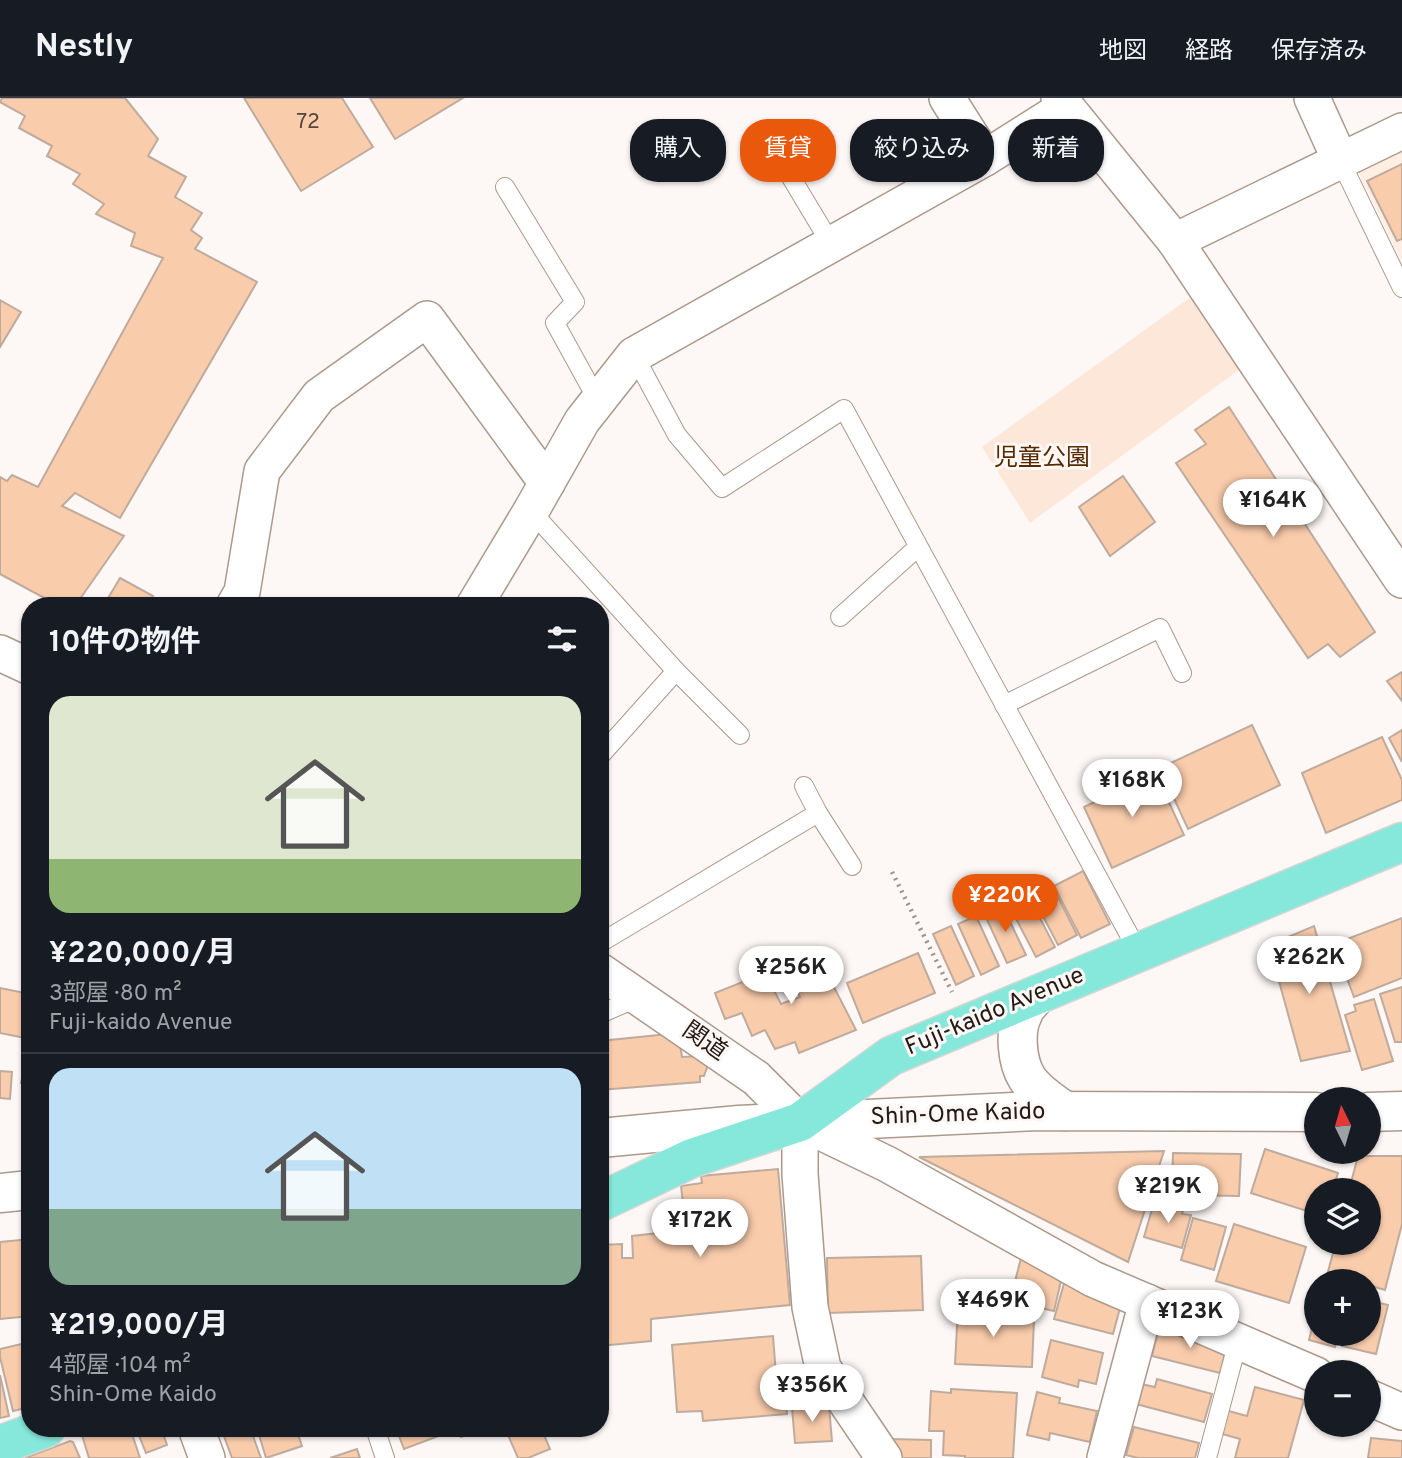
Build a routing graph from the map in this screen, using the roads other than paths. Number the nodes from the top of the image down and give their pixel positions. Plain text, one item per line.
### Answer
1 (947, 98) edge
2 (1312, 98) edge
3 (1063, 102) edge
4 (960, 119) edge
5 (1402, 131) edge
6 (994, 152) edge
7 (1340, 160) junction
8 (794, 182) edge
9 (942, 182) edge
10 (505, 187) dead end
11 (1175, 241) junction
12 (831, 244) junction
13 (1402, 288) edge
14 (634, 355) junction
15 (598, 401) junction
16 (539, 497) junction
17 (918, 547) junction
18 (1402, 580) edge
19 (239, 597) edge
20 (479, 597) edge
21 (840, 617) dead end
22 (0, 653) edge
23 (21, 663) edge
24 (676, 671) junction
25 (1182, 673) dead end
26 (1004, 705) junction
27 (740, 734) dead end
28 (609, 746) edge
29 (804, 786) dead end
30 (818, 813) junction
31 (1402, 842) edge
32 (852, 866) dead end
33 (609, 938) edge
34 (1139, 953) junction
35 (609, 977) edge
36 (1036, 996) junction
37 (639, 997) junction
38 (609, 1010) edge
39 (1065, 1111) junction
40 (1402, 1111) edge
41 (1304, 1112) edge
42 (1381, 1112) edge
43 (800, 1122) junction
44 (609, 1137) edge
45 (21, 1191) edge
46 (0, 1193) edge
47 (609, 1198) edge
48 (1147, 1302) junction
49 (1238, 1341) junction
50 (1304, 1370) edge
51 (1381, 1403) edge
52 (1402, 1412) edge
53 (22, 1437) edge
54 (199, 1437) edge
55 (378, 1437) edge
56 (0, 1445) edge
57 (206, 1458) edge
58 (385, 1458) edge
59 (884, 1458) edge
60 (1105, 1458) edge
61 (1207, 1458) edge

1 - 4 street
2 - 7 street
3 - 6 street
3 - 11 street
5 - 7 street
7 - 11 street
7 - 13 lane
8 - 12 lane
9 - 12 street
10 - 15 lane
11 - 18 street
12 - 14 street
14 - 15 street
14 - 17 lane
15 - 16 street
16 - 19 street
16 - 20 street
16 - 24 lane
17 - 21 lane
17 - 26 lane
22 - 23 street
24 - 27 lane
24 - 28 lane
25 - 26 lane
26 - 34 lane
29 - 30 lane
30 - 32 lane
30 - 33 lane
31 - 34 main road, Fuji-kaido Avenue
34 - 36 main road, Fuji-kaido Avenue
35 - 37 street, 関道
36 - 39 main road
36 - 43 main road, Fuji-kaido Avenue
37 - 38 lane
37 - 43 street, 関道
39 - 41 main road, Shin-Ome Kaido
39 - 43 main road, Shin-Ome Kaido
40 - 42 main road
43 - 44 main road, Shin-Ome Kaido
43 - 47 main road, Fuji-kaido Avenue
43 - 48 street, 関道
43 - 59 street
45 - 46 main road
48 - 49 street, 関道
48 - 60 street
49 - 50 street, 関道
49 - 61 lane
51 - 52 street
53 - 56 main road
54 - 57 street
55 - 58 lane

